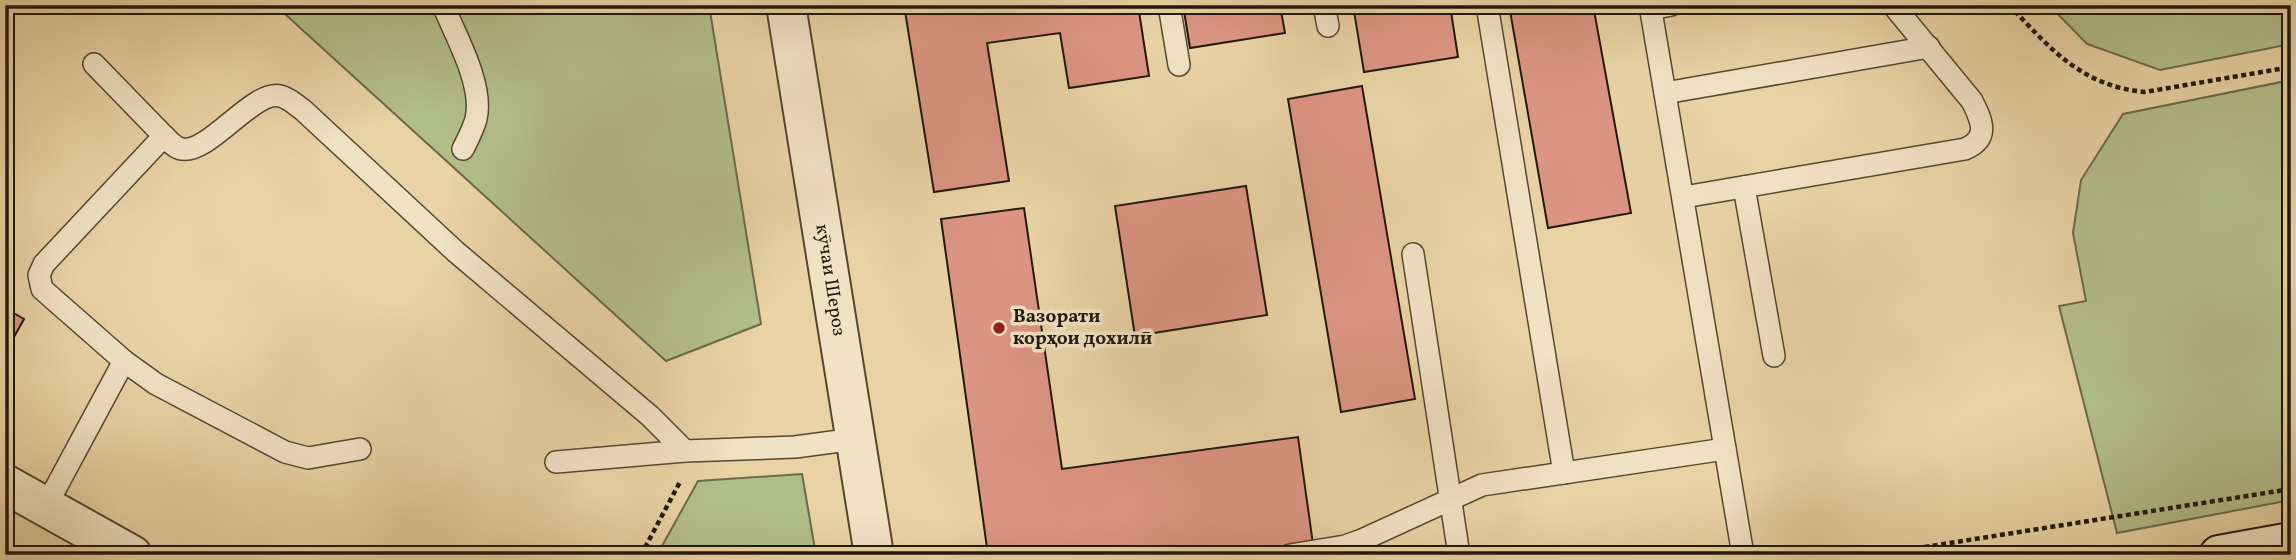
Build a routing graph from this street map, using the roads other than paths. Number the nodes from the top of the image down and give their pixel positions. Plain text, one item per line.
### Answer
1 (443, 5) edge
2 (786, 5) edge
3 (1169, 5) edge
4 (1487, 5) edge
5 (1893, 5) edge
6 (1657, 6) edge
7 (1929, 47) junction
8 (94, 64) dead end
9 (1179, 65) dead end
10 (1665, 93) junction
11 (164, 136) junction
12 (463, 149) dead end
13 (1744, 187) junction
14 (1684, 197) junction
15 (1413, 254) dead end
16 (1774, 356) dead end
17 (124, 361) junction
18 (855, 439) junction
19 (360, 449) dead end
20 (1725, 450) junction
21 (685, 451) junction
22 (556, 462) dead end
23 (1564, 472) junction
24 (5, 484) edge
25 (1451, 499) junction
26 (46, 506) junction
27 (2291, 542) edge
28 (132, 555) edge
29 (874, 555) edge
30 (1290, 555) edge
31 (1459, 555) edge
32 (1743, 555) edge
33 (2219, 555) edge

1 - 12 lane
2 - 18 street, кӯчаи Шероз
3 - 9 lane
4 - 23 lane
5 - 7 lane
6 - 10 lane
7 - 10 lane
7 - 13 lane
8 - 11 lane
10 - 14 lane
11 - 17 lane
11 - 21 lane
13 - 14 lane
13 - 16 lane
14 - 20 lane
15 - 25 lane
17 - 19 lane
17 - 26 lane
18 - 21 lane
18 - 29 street, кӯчаи Шероз
20 - 23 lane
20 - 32 lane
21 - 22 lane
23 - 25 lane
24 - 26 street
25 - 30 lane
25 - 31 lane
26 - 28 street
27 - 33 street

